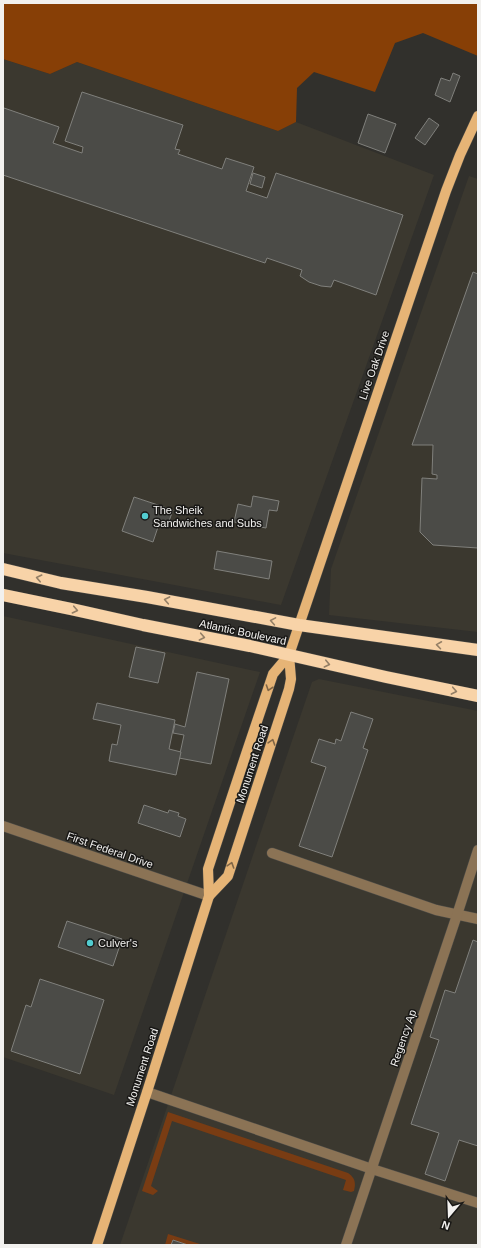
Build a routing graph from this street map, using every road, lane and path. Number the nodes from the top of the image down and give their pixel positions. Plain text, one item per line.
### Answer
1 (478, 116) edge
2 (3, 569) edge
3 (3, 595) edge
4 (299, 625) junction
5 (478, 650) edge
6 (289, 655) junction
7 (478, 696) edge
8 (3, 826) edge
9 (478, 850) edge
10 (272, 853) dead end
11 (209, 896) junction
12 (458, 915) junction
13 (478, 919) edge
14 (148, 1092) junction
15 (372, 1169) junction
16 (478, 1203) edge
17 (97, 1245) edge
18 (346, 1245) edge

1 - 4 main road, Live Oak Drive
4 -> 2 highway, Atlantic Boulevard
3 -> 6 highway, Atlantic Boulevard
5 -> 4 highway, Atlantic Boulevard
4 - 6 main road, Monument Road
6 -> 7 highway, Atlantic Boulevard
6 -> 11 main road, Monument Road
11 -> 6 main road, Monument Road
8 - 11 street, First Federal Drive
9 - 12 street, Regency Ap
10 - 12 street
11 - 14 main road, Monument Road
12 - 13 street
12 - 15 street, Regency Ap
14 - 15 street
14 - 17 main road, Monument Road
15 - 16 street
15 - 18 street, Regency Ap

